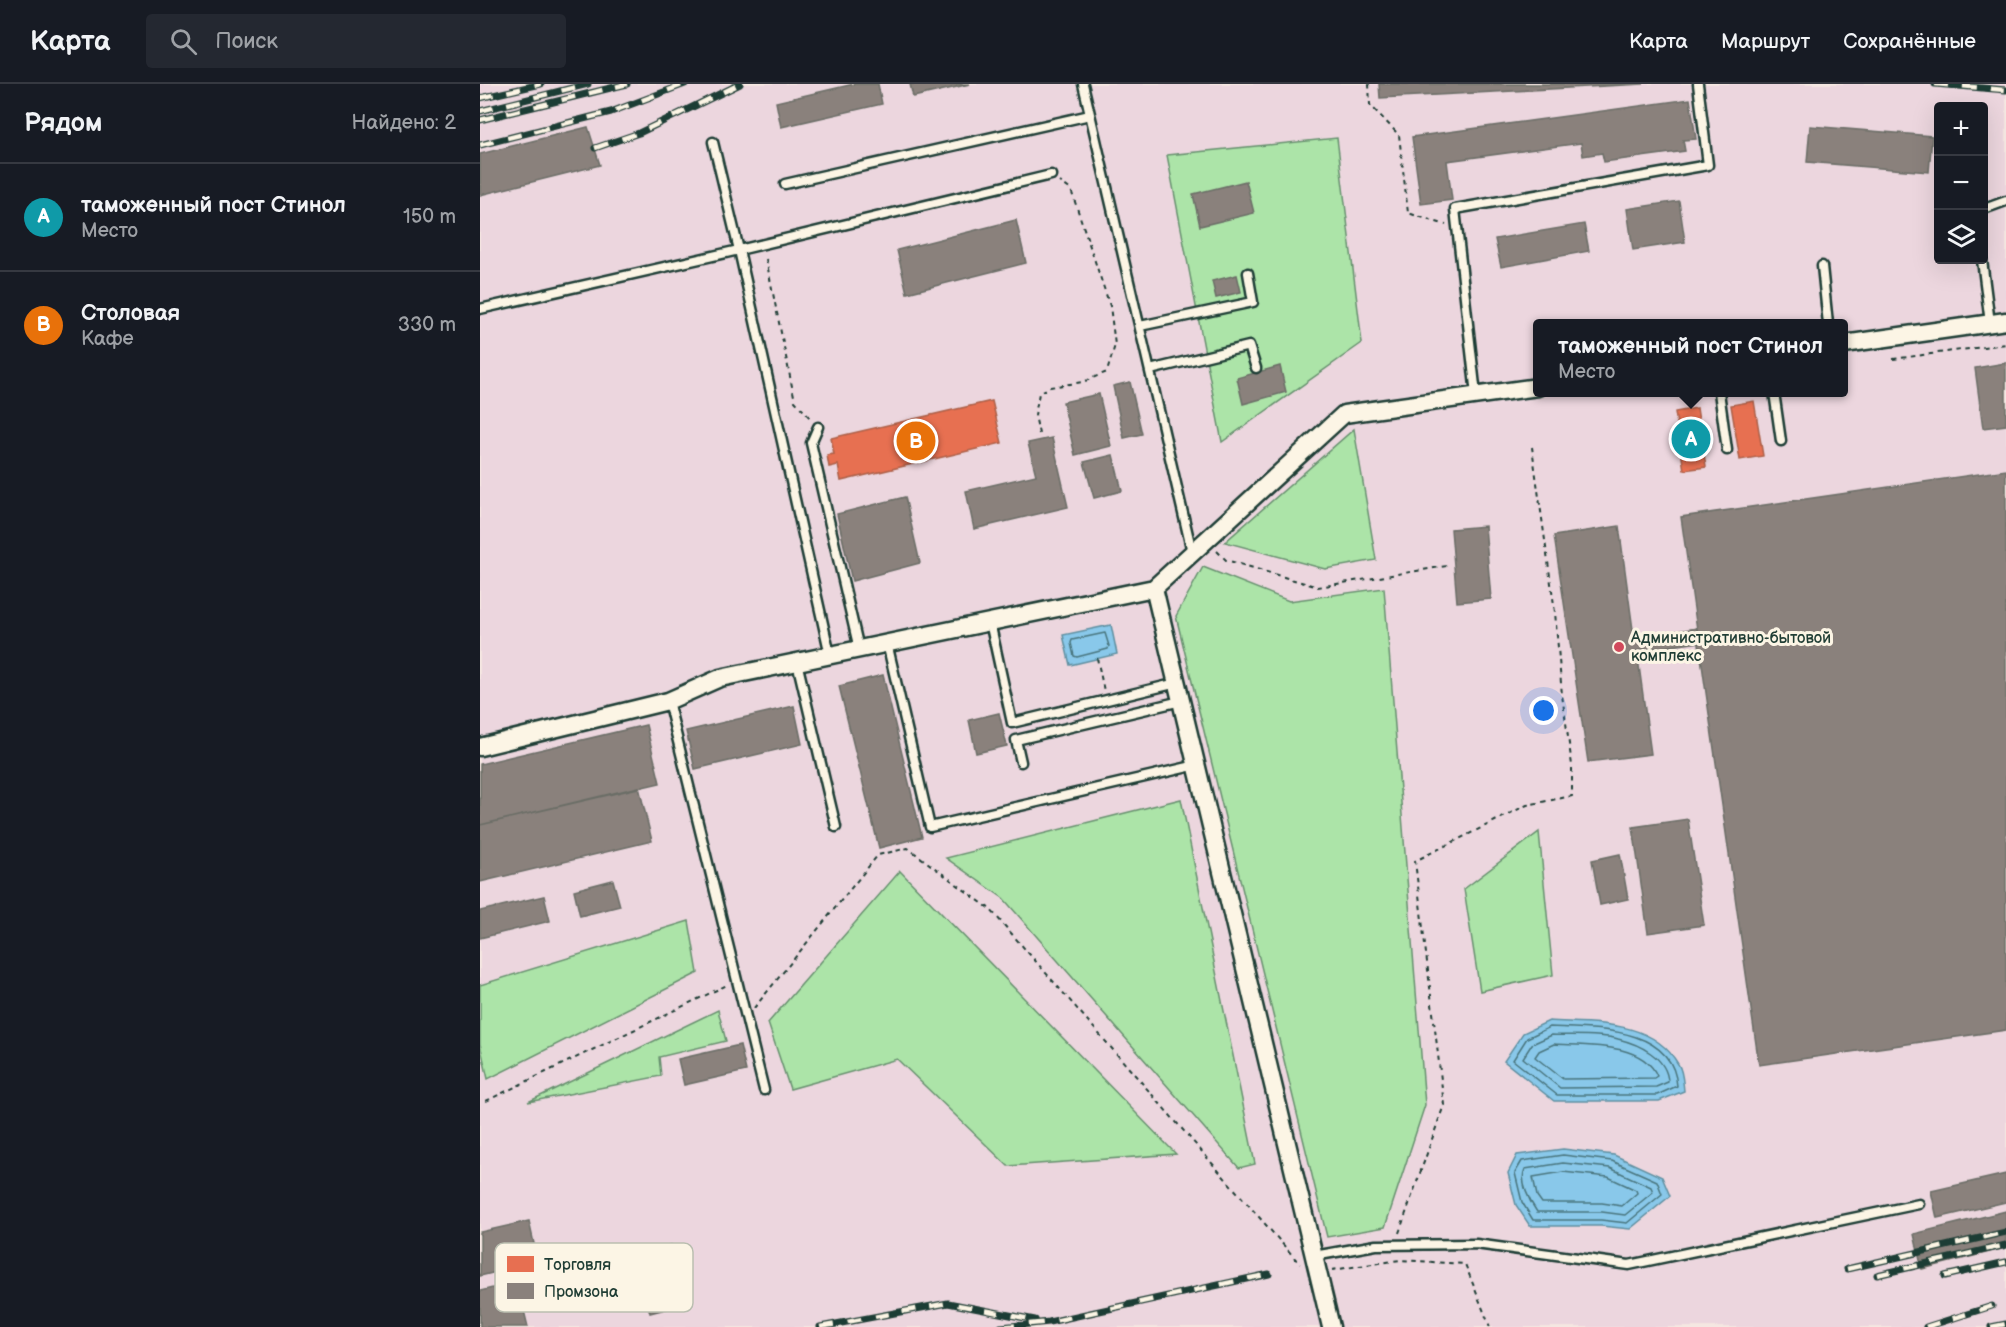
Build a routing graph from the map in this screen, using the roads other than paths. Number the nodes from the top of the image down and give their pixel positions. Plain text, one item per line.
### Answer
1 (1083, 84) edge
2 (1698, 84) edge
3 (1090, 114) junction
4 (713, 142) dead end
5 (1051, 175) road end
6 (785, 184) dead end
7 (2006, 201) edge
8 (1988, 207) edge
9 (739, 250) junction
10 (1983, 264) edge
11 (1822, 266) dead end
12 (1248, 273) dead end
13 (480, 309) edge
14 (1827, 319) edge
15 (1998, 322) edge
16 (1140, 326) junction
17 (1848, 343) edge
18 (1256, 368) dead end
19 (1150, 370) junction
20 (1533, 388) edge
21 (1476, 395) junction
22 (1720, 397) edge
23 (1775, 397) edge
24 (818, 427) road end
25 (1781, 441) dead end
26 (1727, 450) dead end
27 (1192, 553) junction
28 (1154, 588) junction
29 (990, 622) junction
30 (887, 643) junction
31 (859, 649) junction
32 (830, 655) junction
33 (797, 662) junction
34 (1177, 683) junction
35 (1181, 700) junction
36 (668, 701) junction
37 (480, 747) edge
38 (1020, 762) dead end
39 (1197, 765) junction
40 (836, 827) dead end
41 (764, 1090) dead end
42 (1919, 1204) dead end
43 (1308, 1262) junction
44 (1331, 1327) edge

1 - 3 lane
2 - 21 lane
3 - 6 lane
3 - 16 lane
4 - 9 lane
5 - 9 lane
7 - 8 lane
9 - 13 lane
9 - 32 lane
10 - 15 lane
11 - 14 lane
12 - 16 lane
15 - 17 street
16 - 19 lane
18 - 19 lane
19 - 27 lane
20 - 21 street
21 - 27 street
22 - 26 lane
23 - 25 lane
24 - 31 lane
27 - 28 street
28 - 29 street
28 - 34 street
29 - 30 street
29 - 34 lane
30 - 31 street
30 - 39 lane
31 - 32 street
32 - 33 street
33 - 36 street
33 - 40 lane
34 - 35 street
35 - 38 lane
35 - 39 street
36 - 37 street
36 - 41 lane
39 - 43 street
42 - 43 lane
43 - 44 street

